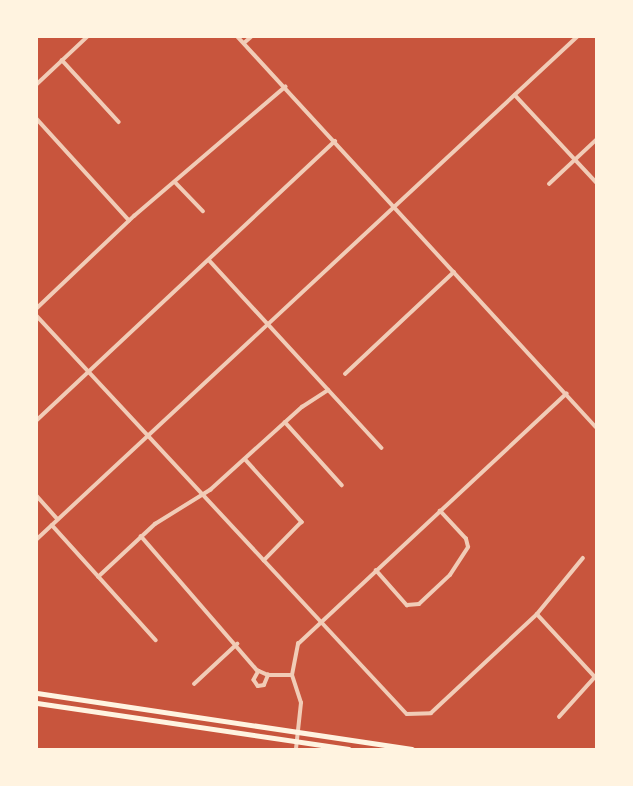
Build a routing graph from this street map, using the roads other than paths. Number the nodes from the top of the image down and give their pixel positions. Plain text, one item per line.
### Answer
1 (86, 37) edge
2 (238, 37) edge
3 (251, 37) edge
4 (578, 37) edge
5 (244, 43) junction
6 (62, 60) junction
7 (37, 84) edge
8 (285, 87) junction
9 (515, 95) junction
10 (37, 119) edge
11 (119, 122) dead end
12 (596, 140) edge
13 (335, 141) junction
14 (575, 160) junction
15 (596, 182) edge
16 (176, 183) junction
17 (549, 184) dead end
18 (395, 206) junction
19 (203, 211) dead end
20 (129, 220) junction
21 (209, 260) junction
22 (454, 272) junction
23 (37, 308) edge
24 (37, 316) edge
25 (268, 324) junction
26 (89, 372) junction
27 (345, 374) dead end
28 (328, 390) junction
29 (566, 394) junction
30 (37, 420) edge
31 (285, 422) junction
32 (596, 427) edge
33 (148, 436) junction
34 (382, 448) dead end
35 (245, 459) junction
36 (342, 485) dead end
37 (202, 495) junction
38 (37, 496) edge
39 (440, 511) junction
40 (58, 519) junction
41 (52, 525) junction
42 (142, 536) junction
43 (37, 539) edge
44 (583, 558) dead end
45 (264, 561) junction
46 (376, 570) junction
47 (98, 577) junction
48 (537, 614) junction
49 (320, 623) junction
50 (156, 640) dead end
51 (237, 644) junction
52 (259, 671) junction
53 (268, 675) junction
54 (292, 675) junction
55 (595, 678) edge
56 (194, 684) dead end
57 (37, 693) edge
58 (37, 703) edge
59 (559, 717) dead end
60 (298, 732) junction
61 (297, 741) junction
62 (296, 749) edge
63 (349, 749) edge
64 (412, 749) edge

1 - 6 street
2 - 5 street
3 - 5 street
4 - 9 street
5 - 8 street
6 - 7 street
6 - 11 street
8 - 13 street
8 - 16 street
9 - 14 street
9 - 18 street
10 - 20 street
12 - 14 street
13 - 18 street
13 - 21 street
14 - 15 street
14 - 17 street
16 - 19 street
16 - 20 street
18 - 22 street
18 - 25 street
20 - 23 street
21 - 25 street
21 - 26 street
22 - 27 street
22 - 29 street
24 - 26 street
25 - 28 street
25 - 33 street
26 - 30 street
26 - 33 street
28 - 31 street
28 - 34 street
29 - 32 street
29 - 39 street
31 - 35 street
31 - 36 street
33 - 37 street
33 - 40 street
35 - 37 street
35 - 45 street
37 - 42 street
37 - 45 street
38 - 40 street
39 - 46 street
39 - 46 street
40 - 41 street
41 - 43 street
41 - 47 street
42 - 47 street
42 - 51 street
44 - 48 street
45 - 49 street
46 - 49 street
47 - 50 street
48 - 49 street
48 - 55 street
49 - 54 street
51 - 52 street
51 - 56 street
52 - 53 street
52 - 53 street
53 - 54 street
54 - 60 street
55 - 59 street
57 - 60 main road
58 - 61 main road
60 - 61 street
60 - 64 main road
61 - 62 street
61 - 63 main road

